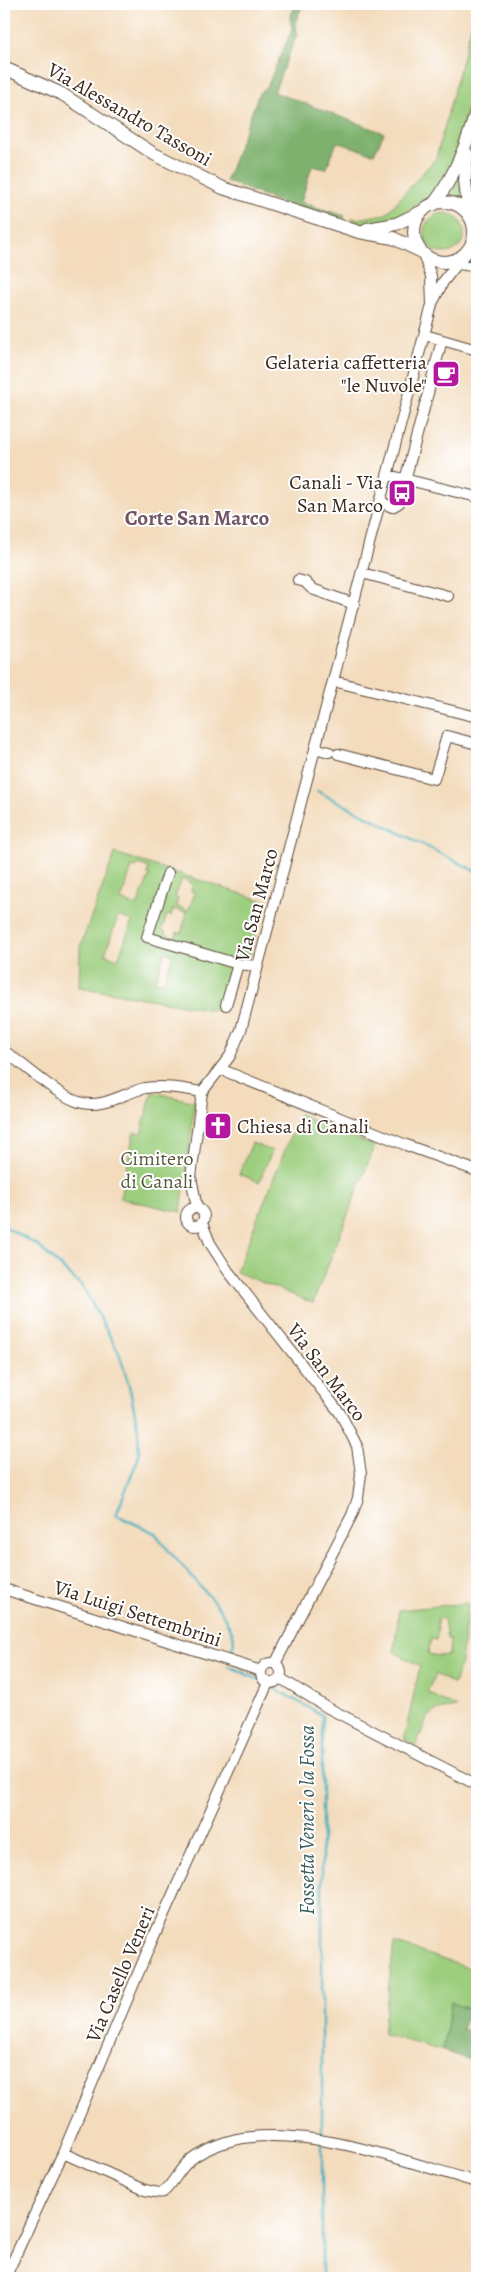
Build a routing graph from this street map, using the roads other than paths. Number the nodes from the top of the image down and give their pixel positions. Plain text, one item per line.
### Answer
1 (4, 68) edge
2 (477, 109) edge
3 (469, 139) junction
4 (429, 207) junction
5 (473, 225) edge
6 (352, 230) junction
7 (422, 252) junction
8 (457, 260) junction
9 (477, 267) edge
10 (432, 305) junction
11 (425, 335) junction
12 (442, 340) junction
13 (477, 350) edge
14 (388, 475) junction
15 (406, 479) junction
16 (477, 497) edge
17 (381, 502) junction
18 (362, 574) junction
19 (298, 580) dead end
20 (448, 596) dead end
21 (354, 604) junction
22 (334, 681) junction
23 (477, 717) edge
24 (477, 744) edge
25 (316, 748) junction
26 (168, 873) dead end
27 (238, 964) junction
28 (257, 966) junction
29 (226, 1005) dead end
30 (4, 1050) edge
31 (220, 1070) junction
32 (202, 1092) junction
33 (477, 1171) edge
34 (193, 1210) junction
35 (198, 1224) junction
36 (4, 1589) edge
37 (275, 1664) junction
38 (261, 1671) junction
39 (280, 1678) junction
40 (267, 1685) junction
41 (477, 1785) edge
42 (63, 2153) junction
43 (477, 2182) edge
44 (5, 2278) edge

1 - 6 main road, Via Alessandro Tassoni
2 - 3 main road
3 - 4 main road
3 - 5 main road
4 - 5 main road
4 - 6 main road, Via Alessandro Tassoni
4 - 7 main road
5 - 8 main road
6 - 7 main road, Via Alessandro Tassoni
7 - 8 main road
7 - 10 street, Via San Marco
8 - 9 street
8 - 10 street, Via San Marco
10 - 11 street, Via San Marco
11 - 12 street
11 - 14 street, Via San Marco
12 - 13 street
12 - 15 street
14 - 15 street
14 - 17 street, Via San Marco
15 - 16 street
15 - 17 street
17 - 18 street, Via San Marco
18 - 20 street
18 - 21 street, Via San Marco
19 - 21 street
21 - 22 street, Via San Marco
22 - 23 street
22 - 25 street, Via San Marco
24 - 25 street
25 - 28 street, Via San Marco
26 - 27 street
27 - 28 street
27 - 29 street
28 - 31 street, Via San Marco
30 - 32 street
31 - 32 street, Via San Marco
31 - 33 street
32 - 34 street
34 - 35 street, Via San Marco
34 - 35 street, Via San Marco
35 - 37 street, Via San Marco
36 - 38 street, Via Luigi Settembrini
37 - 38 street
37 - 39 street
38 - 40 street
39 - 40 street
39 - 41 street
40 - 42 street, Via Casello Veneri
42 - 43 street
42 - 44 street, Via Casello Veneri

